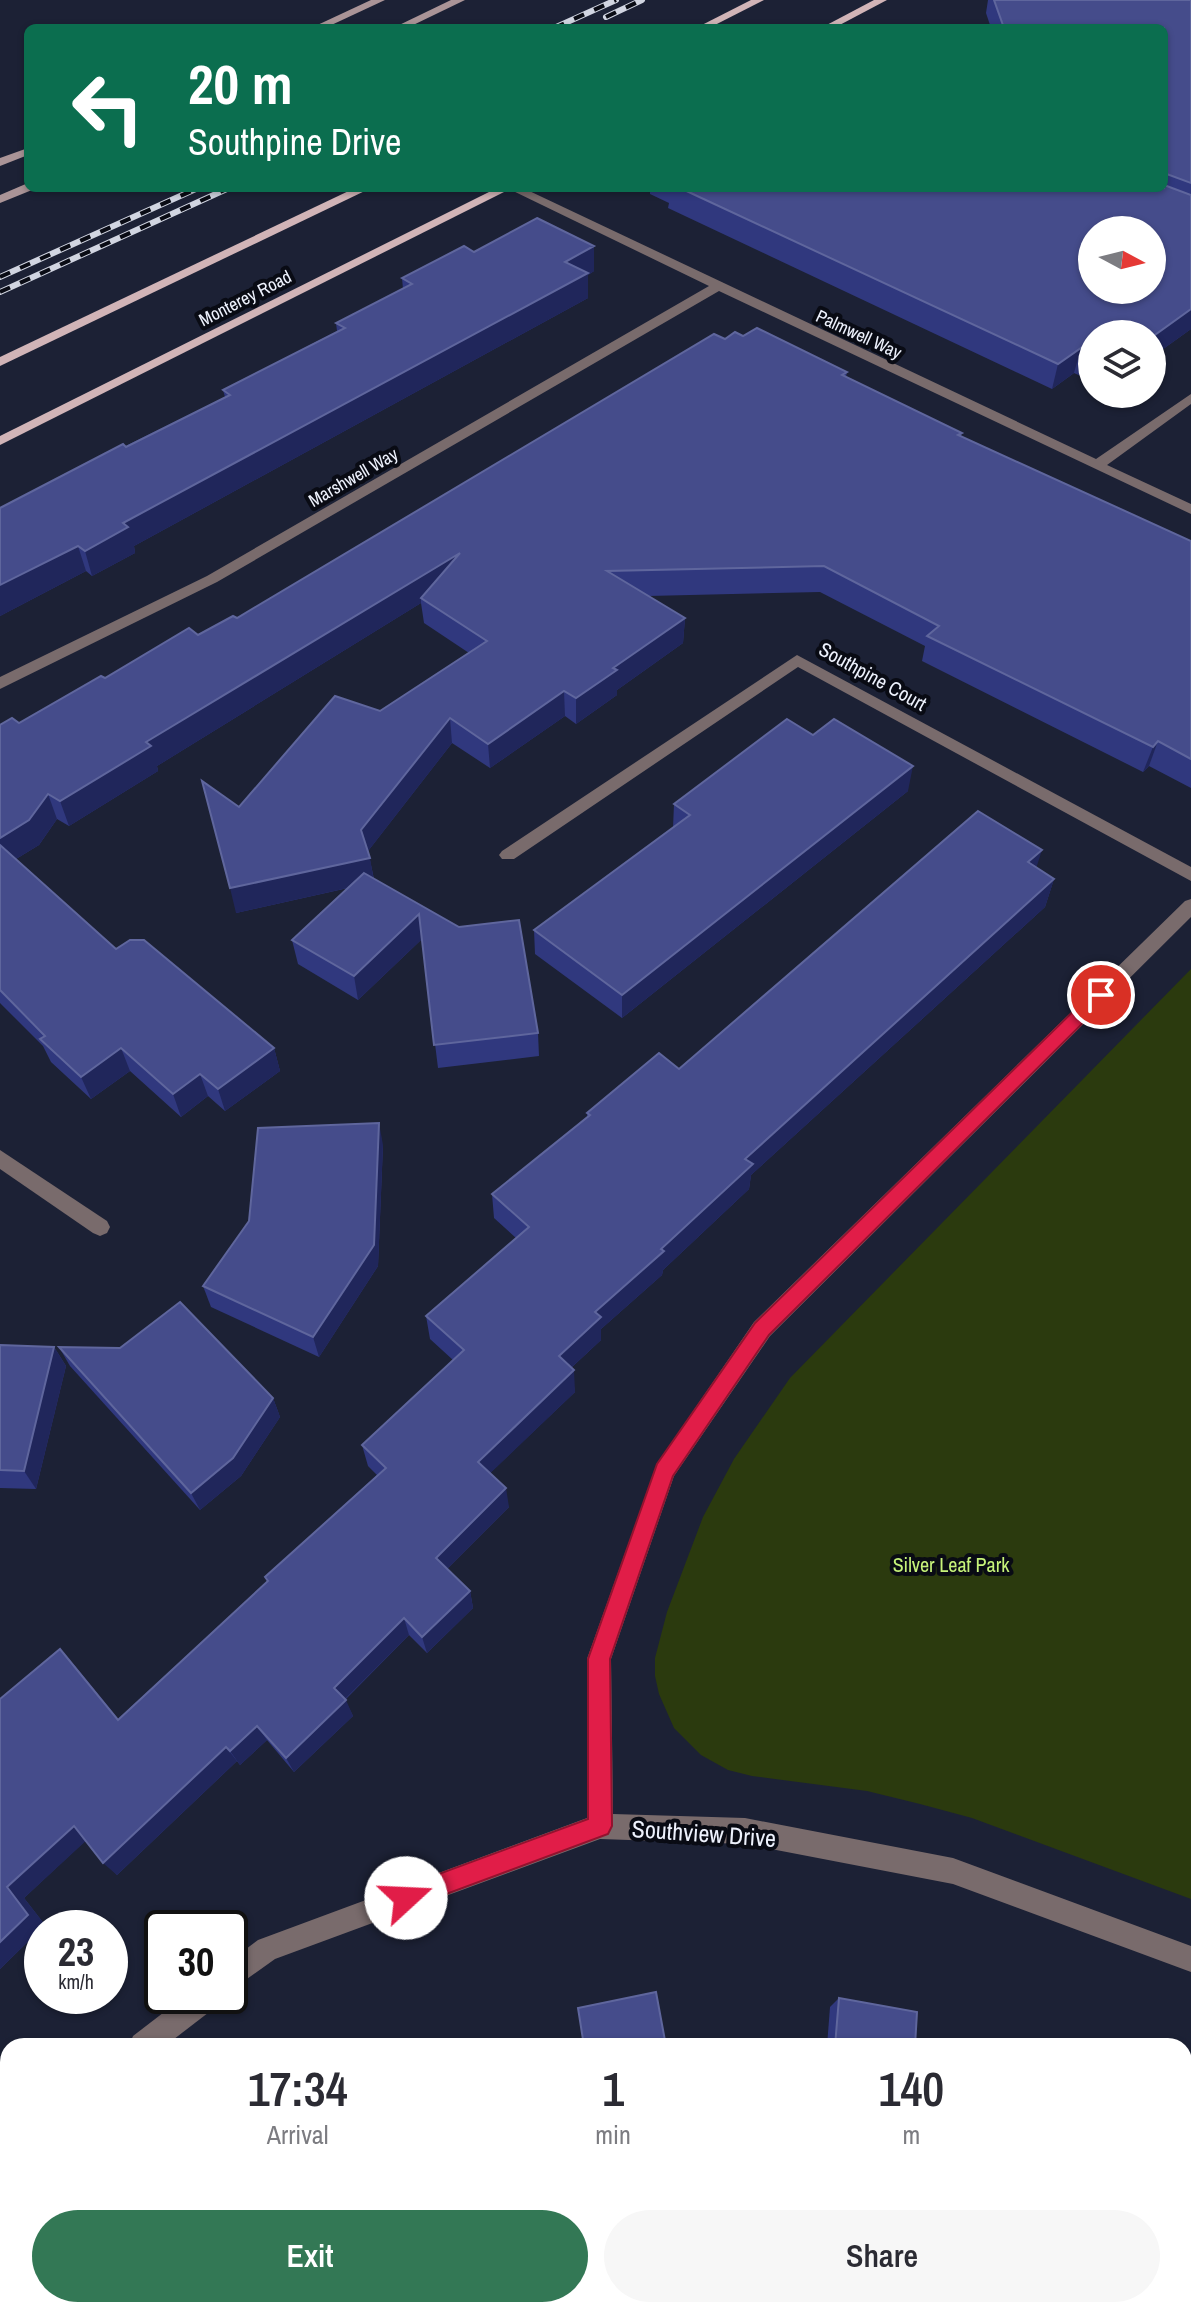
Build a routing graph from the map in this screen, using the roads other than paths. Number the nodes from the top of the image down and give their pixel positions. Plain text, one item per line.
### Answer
1 (380, 0) edge
2 (460, 0) edge
3 (759, 0) edge
4 (882, 0) edge
5 (325, 24) edge
6 (407, 24) edge
7 (709, 24) edge
8 (834, 24) edge
9 (24, 153) edge
10 (0, 162) edge
11 (24, 189) edge
12 (357, 192) edge
13 (498, 192) edge
14 (521, 192) edge
15 (0, 199) edge
16 (717, 287) junction
17 (0, 362) edge
18 (1191, 398) edge
19 (0, 441) edge
20 (1096, 466) junction
21 (1191, 510) edge
22 (0, 684) edge
23 (508, 855) dead end
24 (1191, 875) edge
25 (1191, 906) edge
26 (0, 1158) edge
27 (100, 1227) dead end
28 (600, 1826) junction
29 (1191, 1959) edge
30 (248, 1964) edge
31 (184, 2014) edge
32 (153, 2038) edge

1 - 5 main road
2 - 6 main road
3 - 7 main road
4 - 8 main road
9 - 10 main road
11 - 15 main road
12 - 17 main road
13 - 19 main road, Monterey Road
14 - 16 street, Palmwell Way
16 - 20 street, Palmwell Way
16 - 22 street, Marshwell Way
18 - 20 street
20 - 21 street, Palmwell Way
23 - 24 street, Southpine Court
25 - 28 street
26 - 27 street
28 - 29 street, Southview Drive
28 - 30 street, Southview Drive
31 - 32 street

